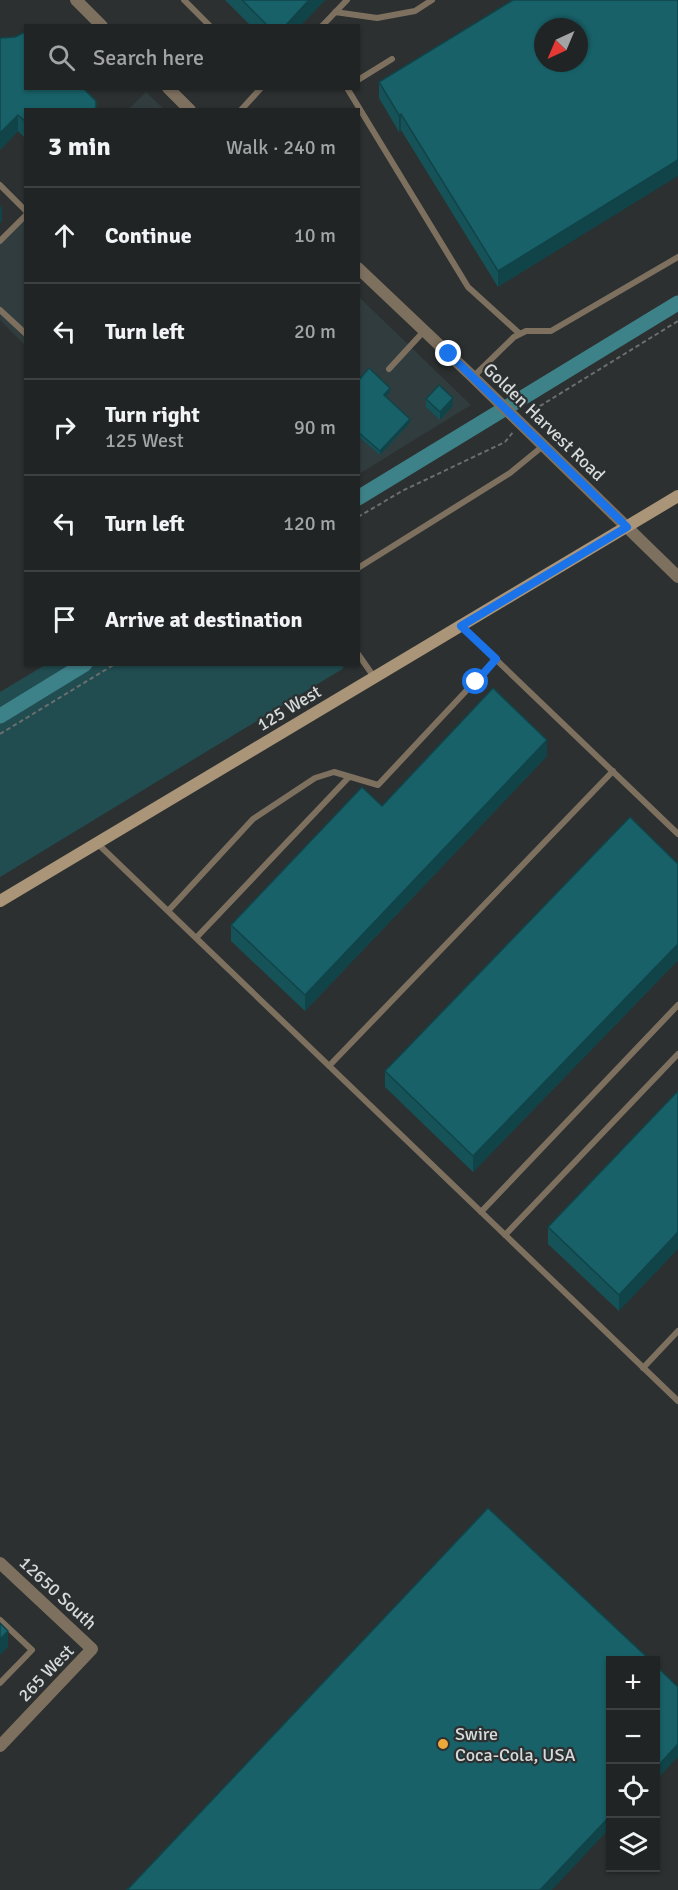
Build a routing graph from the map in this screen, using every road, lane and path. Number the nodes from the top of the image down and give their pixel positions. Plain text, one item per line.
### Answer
1 (76, 0) edge
2 (184, 0) edge
3 (346, 0) edge
4 (432, 0) edge
5 (335, 12) junction
6 (100, 24) edge
7 (208, 24) edge
8 (324, 24) edge
9 (392, 59) dead end
10 (360, 79) edge
11 (170, 90) edge
12 (259, 90) edge
13 (348, 90) edge
14 (188, 108) edge
15 (243, 108) edge
16 (359, 108) edge
17 (360, 109) edge
18 (0, 186) edge
19 (24, 211) edge
20 (24, 215) edge
21 (0, 241) edge
22 (678, 256) edge
23 (360, 270) edge
24 (0, 310) edge
25 (424, 330) junction
26 (24, 332) edge
27 (520, 334) junction
28 (389, 369) dead end
29 (473, 377) junction
30 (543, 446) junction
31 (678, 496) edge
32 (627, 527) junction
33 (360, 567) edge
34 (678, 577) edge
35 (461, 626) junction
36 (360, 657) edge
37 (496, 659) junction
38 (112, 666) edge
39 (374, 678) junction
40 (0, 734) edge
41 (613, 771) junction
42 (350, 777) junction
43 (678, 834) edge
44 (97, 843) junction
45 (0, 900) edge
46 (168, 911) junction
47 (196, 938) junction
48 (678, 1005) edge
49 (678, 1054) edge
50 (329, 1066) junction
51 (481, 1212) junction
52 (505, 1235) junction
53 (678, 1331) edge
54 (644, 1368) junction
55 (678, 1401) edge
56 (0, 1563) edge
57 (0, 1620) edge
58 (92, 1650) joint
59 (0, 1683) edge
60 (0, 1746) edge

1 - 6 street
2 - 7 lane
3 - 5 lane
4 - 5 lane
5 - 8 lane
9 - 10 lane
11 - 14 street
12 - 15 lane
13 - 16 lane
17 - 27 lane
18 - 19 lane
20 - 21 lane
22 - 27 lane
23 - 25 street, Golden Harvest Road
24 - 26 lane
25 - 28 lane
25 - 29 street, Golden Harvest Road
27 - 29 lane
29 - 30 street, Golden Harvest Road
30 - 32 street, Golden Harvest Road
30 - 33 lane
31 - 32 main road, 125 West
32 - 34 street, Golden Harvest Road
32 - 35 main road, 125 West
35 - 37 lane
35 - 39 main road, 125 West
36 - 39 lane
37 - 41 lane
37 - 42 lane
38 - 40 path
39 - 44 main road, 125 West
41 - 43 lane
41 - 50 lane
42 - 46 lane
42 - 47 lane
44 - 45 main road, 125 West
44 - 46 lane
46 - 47 lane
47 - 50 lane
48 - 51 lane
49 - 52 lane
50 - 51 lane
51 - 52 lane
52 - 54 lane
53 - 54 lane
54 - 55 lane
56 - 58 street, 12650 South
57 - 59 lane
58 - 60 street, 265 West

